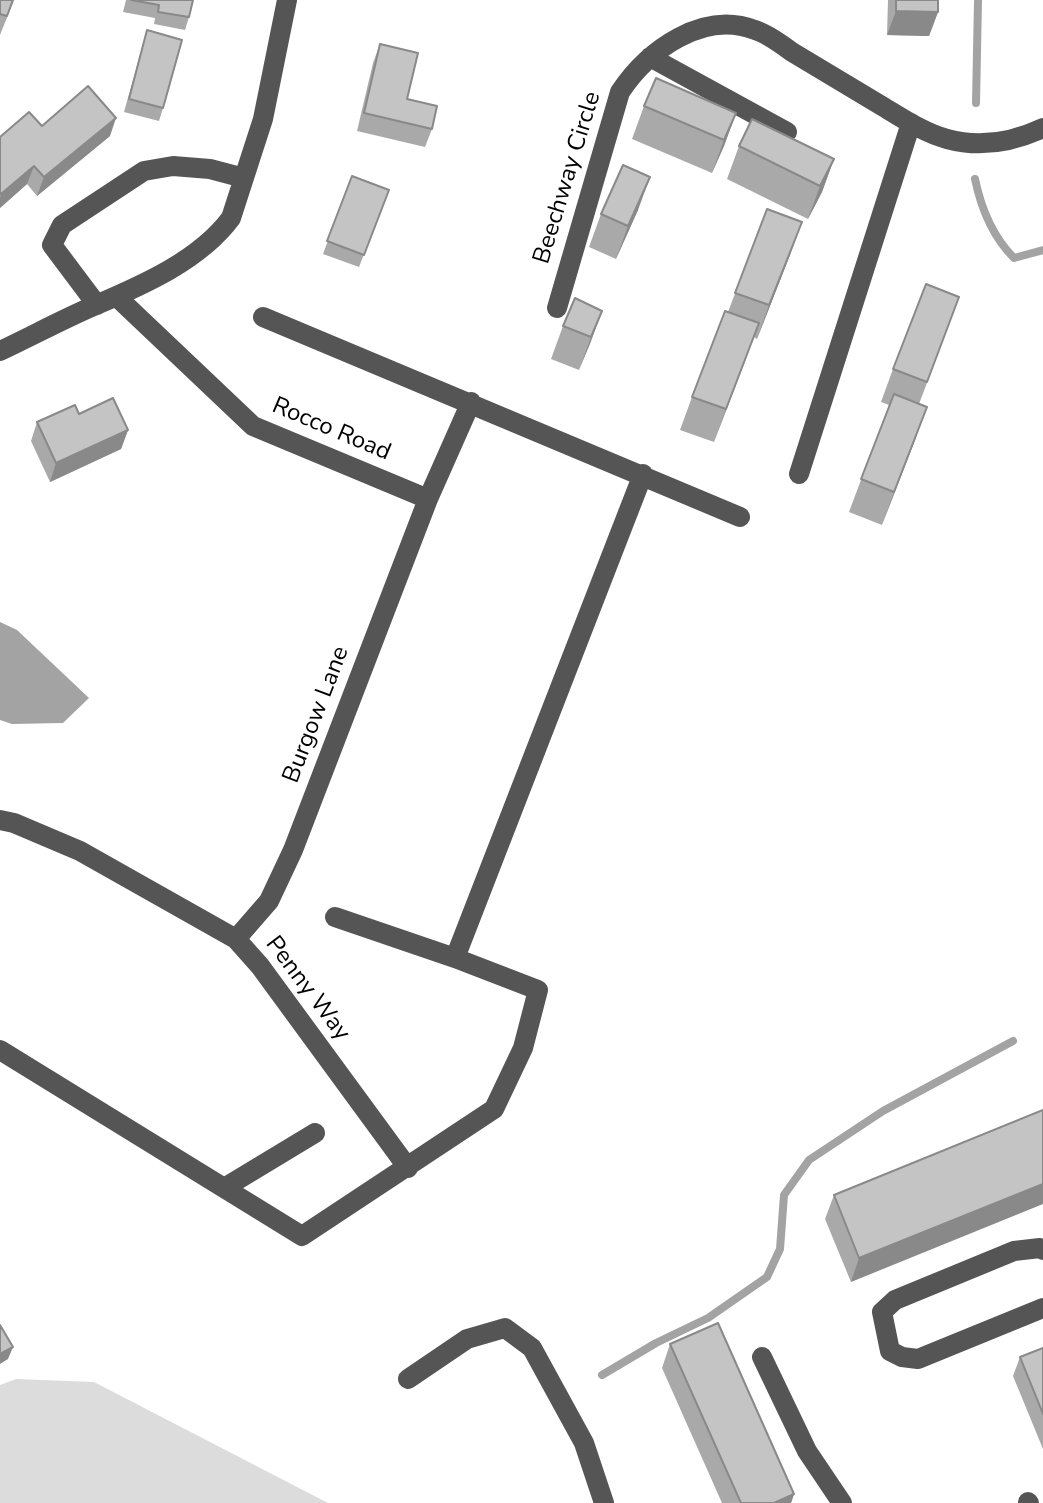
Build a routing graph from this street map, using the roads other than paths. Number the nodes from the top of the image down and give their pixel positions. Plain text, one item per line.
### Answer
1 (287, 0) edge
2 (650, 57) junction
3 (911, 123) junction
4 (1043, 128) edge
5 (787, 132) edge
6 (244, 178) junction
7 (117, 297) junction
8 (97, 305) junction
9 (557, 308) dead end
10 (263, 317) dead end
11 (0, 351) edge
12 (471, 402) junction
13 (643, 474) junction
14 (799, 474) dead end
15 (428, 499) junction
16 (740, 517) dead end
17 (0, 820) edge
18 (335, 917) dead end
19 (236, 939) junction
20 (455, 958) junction
21 (0, 1050) edge
22 (315, 1133) dead end
23 (408, 1168) junction
24 (224, 1188) junction
25 (1043, 1250) edge
26 (1043, 1308) edge
27 (762, 1357) dead end
28 (408, 1379) dead end
29 (604, 1503) edge
30 (842, 1503) edge

1 - 6 street
2 - 3 street, Beechway Circle
2 - 5 street
2 - 9 street, Beechway Circle
3 - 4 street
3 - 14 street
6 - 7 street
6 - 8 street
7 - 8 street
7 - 15 street, Rocco Road
8 - 11 street
10 - 12 street
12 - 13 street
12 - 15 street, Burgow Lane
13 - 16 street
13 - 20 street
15 - 19 street, Burgow Lane
17 - 19 street, Penny Way
18 - 20 street
19 - 23 street, Penny Way
20 - 23 street
21 - 24 street
22 - 24 street
23 - 24 street
25 - 26 street
27 - 30 street
28 - 29 street

